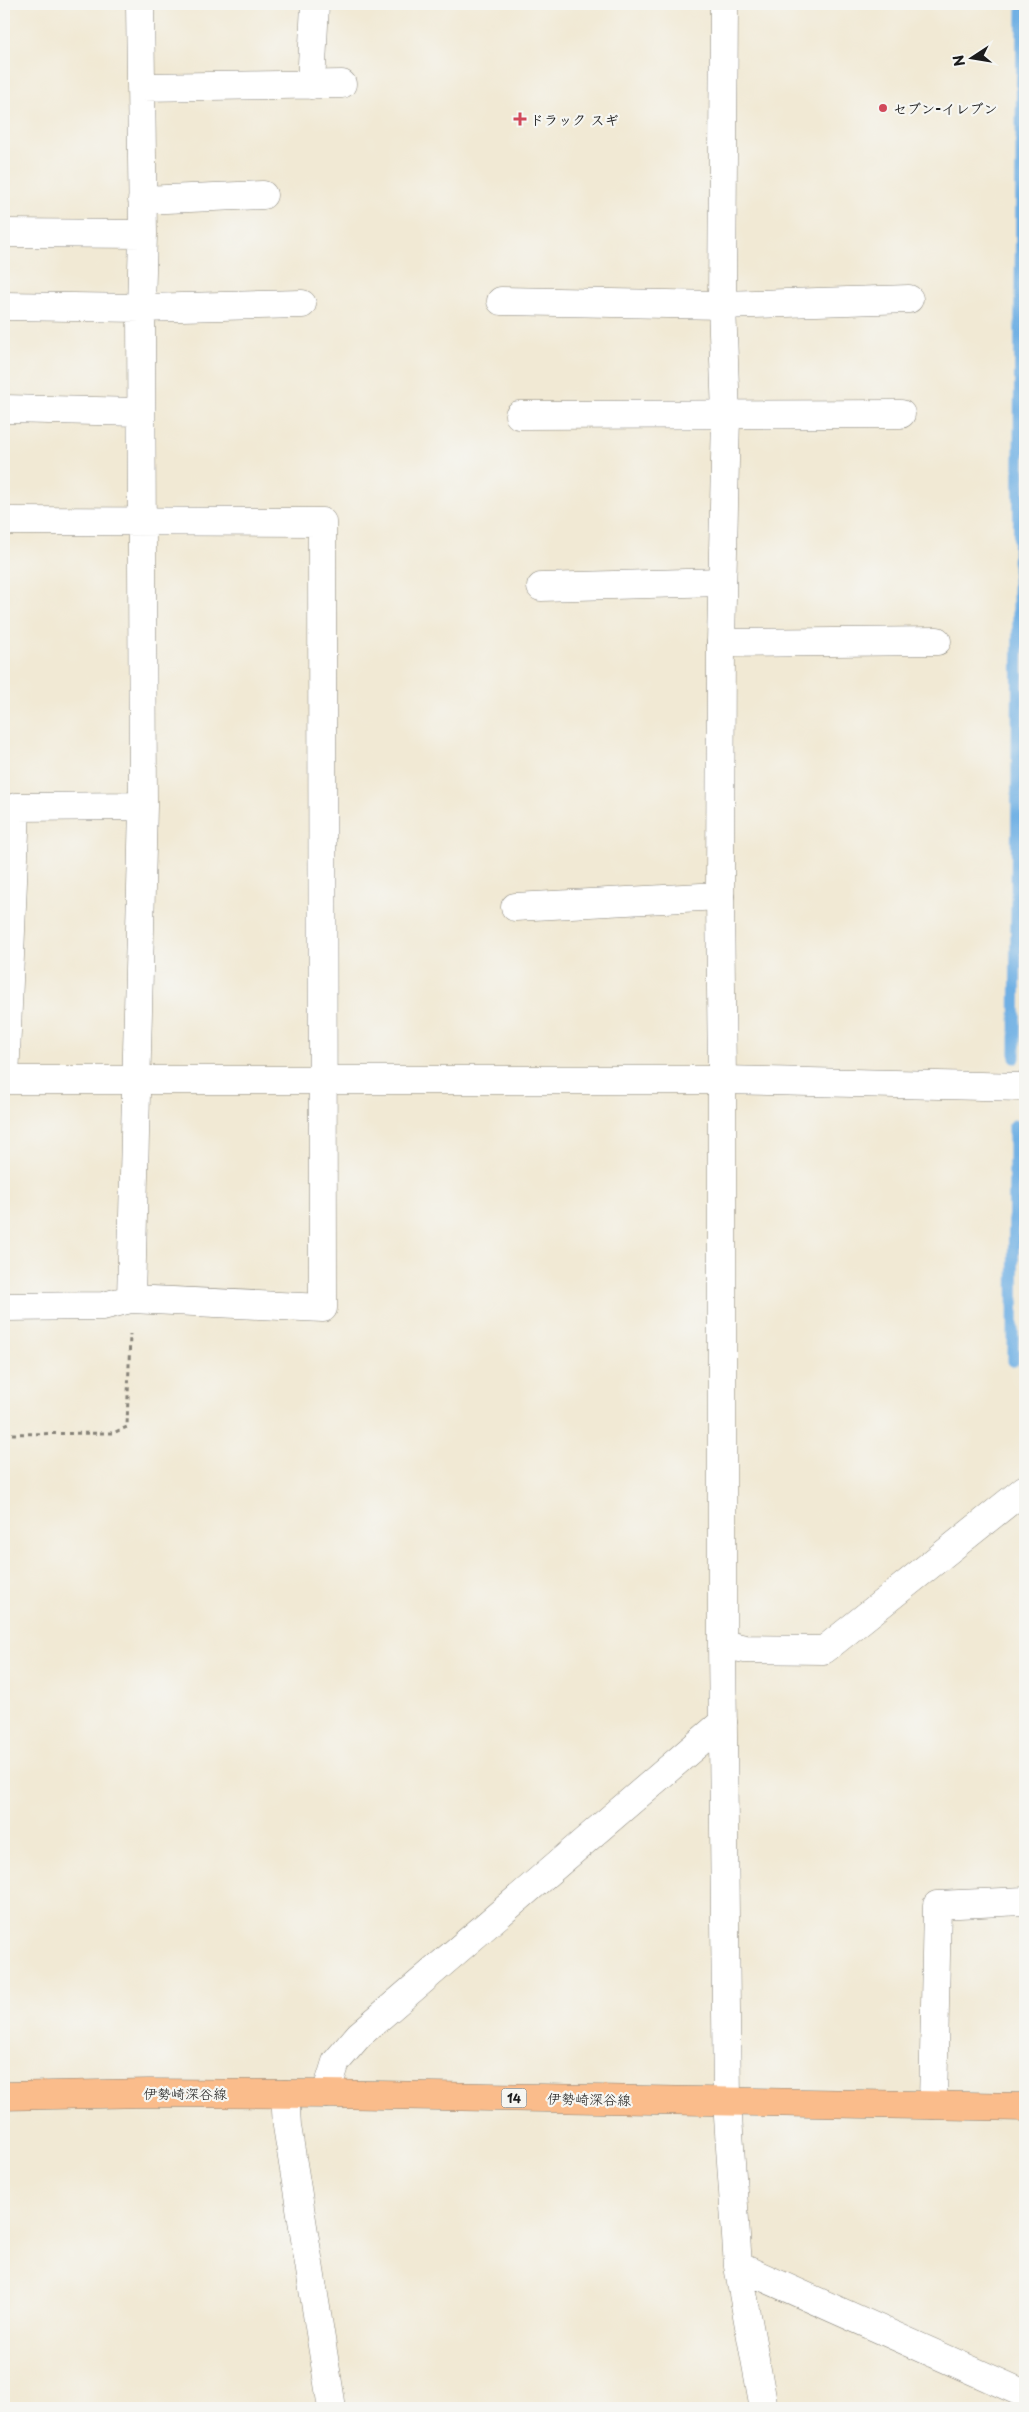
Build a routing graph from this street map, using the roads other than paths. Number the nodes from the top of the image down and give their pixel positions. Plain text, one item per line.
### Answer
1 (140, 4) edge
2 (315, 4) edge
3 (724, 4) edge
4 (342, 84) dead end
5 (311, 85) junction
6 (142, 87) junction
7 (263, 194) dead end
8 (142, 200) junction
9 (4, 234) edge
10 (142, 234) junction
11 (910, 299) dead end
12 (501, 301) dead end
13 (302, 304) dead end
14 (722, 305) junction
15 (4, 306) edge
16 (140, 308) junction
17 (4, 409) edge
18 (141, 412) junction
19 (901, 414) dead end
20 (518, 415) dead end
21 (726, 415) junction
22 (4, 521) edge
23 (141, 522) junction
24 (722, 582) junction
25 (541, 587) dead end
26 (938, 641) dead end
27 (721, 643) junction
28 (142, 806) junction
29 (720, 896) junction
30 (515, 908) dead end
31 (322, 1079) junction
32 (4, 1080) edge
33 (722, 1080) junction
34 (134, 1082) junction
35 (1025, 1087) edge
36 (131, 1299) junction
37 (4, 1307) edge
38 (1025, 1489) edge
39 (722, 1644) junction
40 (723, 1722) junction
41 (1025, 1901) edge
42 (285, 2094) junction
43 (326, 2094) junction
44 (4, 2096) edge
45 (727, 2102) junction
46 (933, 2105) junction
47 (1025, 2106) edge
48 (738, 2266) junction
49 (1025, 2394) edge
50 (332, 2408) edge
51 (764, 2408) edge

1 - 6 street
2 - 5 street
3 - 14 street
4 - 5 street
5 - 6 street
6 - 8 street
7 - 8 street
8 - 10 street
9 - 10 street
10 - 16 street
11 - 14 street
12 - 14 street
13 - 16 street
14 - 21 street
15 - 16 street
16 - 18 street
17 - 18 street
18 - 23 street
19 - 21 street
20 - 21 street
21 - 24 street
22 - 23 street
23 - 28 street
23 - 31 street
24 - 25 street
24 - 27 street
26 - 27 street
27 - 29 street
28 - 32 street
28 - 34 street
29 - 30 street
29 - 33 street
31 - 33 street
31 - 34 street
31 - 36 street
32 - 34 street
33 - 35 street
33 - 39 street
34 - 36 street
36 - 37 street
38 - 39 street
39 - 40 street
40 - 43 street
40 - 45 street
41 - 46 street
42 - 43 main road, 伊勢崎深谷線 / 14
42 - 44 main road, 伊勢崎深谷線 / 14
42 - 50 street
43 - 45 main road, 伊勢崎深谷線 / 14
45 - 46 main road, 伊勢崎深谷線 / 14
45 - 48 street
46 - 47 main road, 伊勢崎深谷線 / 14
48 - 49 street
48 - 51 street

